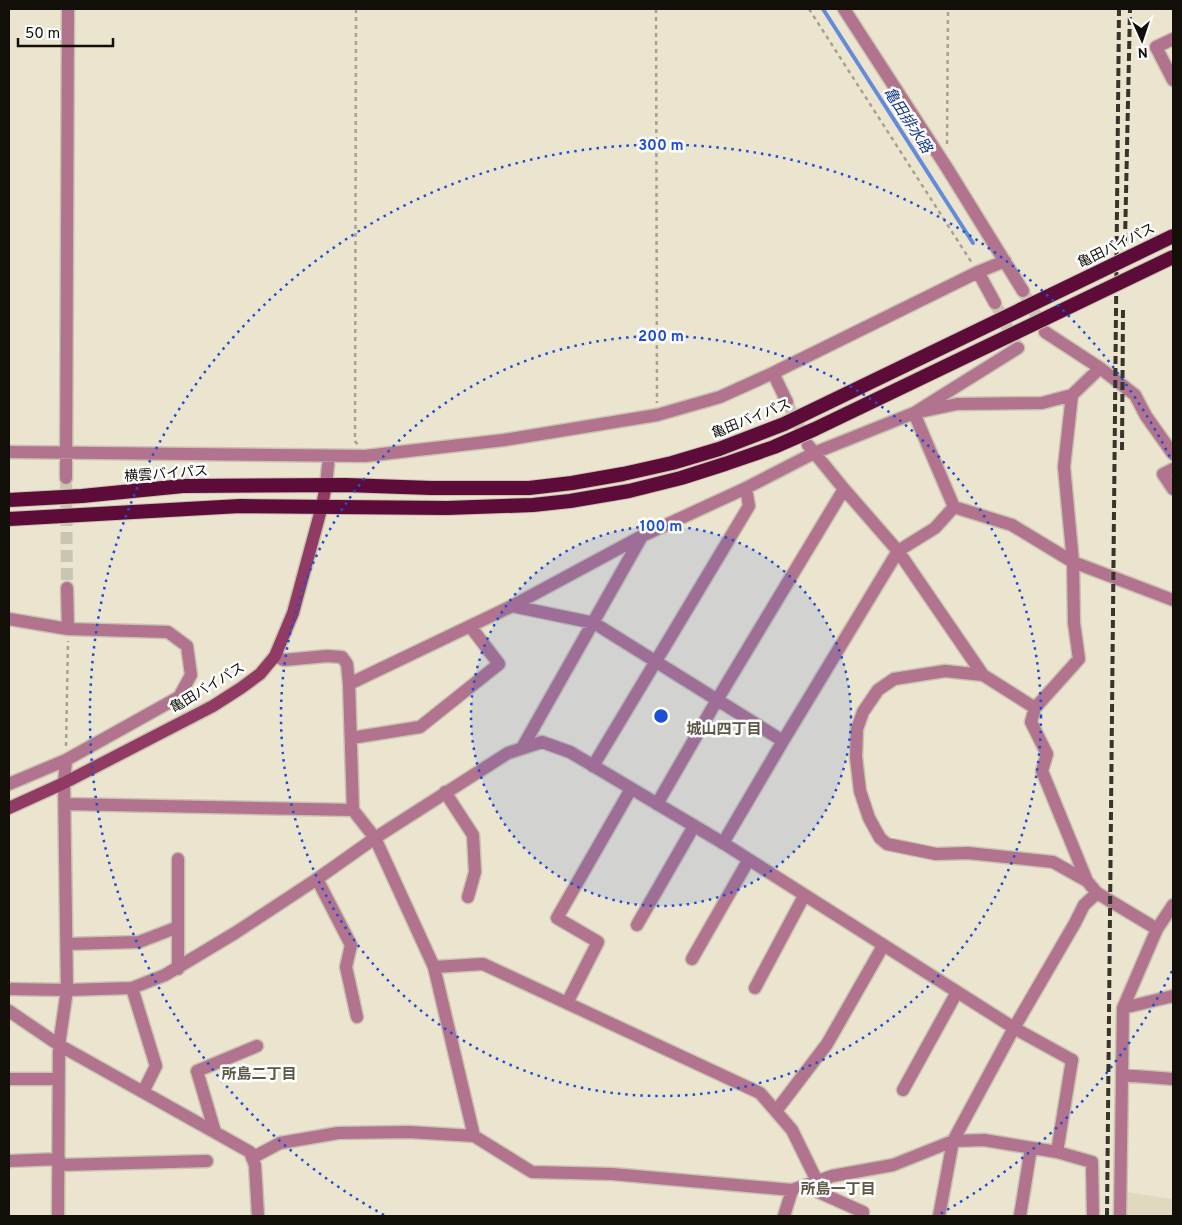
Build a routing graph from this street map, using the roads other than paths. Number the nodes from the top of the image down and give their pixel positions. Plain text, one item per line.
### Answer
1 (68, 9) edge
2 (844, 9) edge
3 (1173, 39) edge
4 (1173, 80) edge
5 (1173, 236) edge
6 (1173, 257) edge
7 (1005, 261) junction
8 (978, 272) junction
9 (1023, 291) tunnel mouth
10 (994, 304) tunnel mouth
11 (1045, 332) tunnel mouth
12 (1018, 348) dead end
13 (1100, 368) junction
14 (773, 374) junction
15 (1072, 395) junction
16 (787, 402) tunnel mouth
17 (914, 413) junction
18 (812, 449) junction
19 (9, 452) edge
20 (67, 453) junction
21 (1173, 454) edge
22 (329, 456) junction
23 (1173, 469) edge
24 (66, 478) tunnel mouth
25 (326, 485) junction
26 (746, 488) junction
27 (844, 489) junction
28 (1173, 489) edge
29 (9, 500) edge
30 (322, 506) junction
31 (954, 506) junction
32 (9, 519) edge
33 (642, 536) junction
34 (898, 551) junction
35 (1074, 562) junction
36 (67, 588) tunnel mouth
37 (1173, 600) edge
38 (512, 606) junction
39 (9, 619) edge
40 (594, 624) junction
41 (470, 626) junction
42 (68, 629) junction
43 (275, 656) junction
44 (655, 662) junction
45 (982, 675) junction
46 (349, 684) junction
47 (717, 700) junction
48 (1035, 708) junction
49 (351, 738) junction
50 (783, 741) junction
51 (522, 748) junction
52 (66, 760) junction
53 (593, 766) junction
54 (64, 783) junction
55 (9, 784) edge
56 (631, 789) junction
57 (445, 792) junction
58 (65, 804) junction
59 (657, 804) junction
60 (9, 808) edge
61 (353, 810) junction
62 (694, 826) junction
63 (375, 838) junction
64 (723, 843) junction
65 (178, 859) dead end
66 (748, 861) junction
67 (317, 880) junction
68 (1087, 881) junction
69 (1097, 893) junction
70 (804, 896) junction
71 (468, 897) dead end
72 (1173, 905) edge
73 (637, 925) dead end
74 (178, 927) junction
75 (1157, 929) junction
76 (67, 944) junction
77 (883, 946) junction
78 (692, 959) dead end
79 (434, 967) junction
80 (178, 969) junction
81 (132, 988) junction
82 (756, 988) dead end
83 (9, 989) edge
84 (67, 990) junction
85 (957, 992) junction
86 (1173, 996) edge
87 (567, 1003) junction
88 (1123, 1008) junction
89 (9, 1012) edge
90 (357, 1017) dead end
91 (1014, 1028) junction
92 (59, 1045) junction
93 (257, 1046) dead end
94 (1122, 1074) junction
95 (9, 1079) edge
96 (1173, 1079) edge
97 (59, 1080) junction
98 (903, 1090) dead end
99 (143, 1092) junction
100 (776, 1111) junction
101 (216, 1132) junction
102 (474, 1136) junction
103 (953, 1141) junction
104 (1031, 1148) junction
105 (1057, 1152) junction
106 (252, 1158) junction
107 (9, 1161) edge
108 (208, 1161) dead end
109 (59, 1162) junction
110 (811, 1183) junction
111 (792, 1190) junction
112 (58, 1216) edge
113 (258, 1216) edge
114 (784, 1216) edge
115 (862, 1216) edge
116 (939, 1216) edge
117 (1020, 1216) edge
118 (1093, 1216) edge
119 (1120, 1216) edge

1 - 20 street
2 - 7 street
3 - 4 street
5 - 25 highway, 亀田バイパス, bridge
6 - 30 highway, bridge
7 - 8 street
7 - 9 street
8 - 10 street
8 - 14 street
11 - 13 street
12 - 17 street
13 - 15 street
13 - 21 street
14 - 16 street
14 - 22 street
15 - 17 street
15 - 35 street
17 - 18 street
17 - 31 street
18 - 26 street
18 - 27 street
19 - 20 street
20 - 22 street
20 - 24 street
22 - 25 street
23 - 28 street
25 - 29 highway, 横雲バイパス
25 - 30 main road, 亀田バイパス
26 - 33 street
26 - 44 street
27 - 34 street
27 - 47 street
30 - 32 highway
30 - 43 main road, 亀田バイパス
31 - 34 street
31 - 35 street
33 - 38 street
33 - 40 street
34 - 45 street
34 - 50 street
35 - 37 street
35 - 48 street
36 - 42 street
38 - 40 street
38 - 41 street
39 - 42 street
40 - 44 street
40 - 51 street
41 - 46 street
41 - 49 street
42 - 52 street
43 - 46 street
43 - 54 main road, 亀田バイパス
44 - 47 street
44 - 53 street
45 - 48 street
45 - 68 street
46 - 49 street
47 - 50 street
47 - 59 street
48 - 68 street
49 - 61 street
50 - 64 street
51 - 53 street
51 - 57 street
52 - 54 street
52 - 55 street
53 - 56 street
54 - 58 street
54 - 60 main road, 亀田バイパス
56 - 59 street
56 - 87 street
57 - 63 street
57 - 71 street
58 - 61 street
58 - 76 street
59 - 62 street
61 - 63 street
62 - 64 street
62 - 73 street
63 - 67 street
63 - 79 street
64 - 66 street
65 - 74 street
66 - 70 street
66 - 78 street
67 - 80 street
67 - 90 street
68 - 69 street
69 - 75 street
69 - 91 street
70 - 77 street
70 - 82 street
72 - 75 street
74 - 76 street
74 - 80 street
75 - 88 street
76 - 84 street
77 - 85 street
77 - 100 street
79 - 87 street
79 - 102 street
80 - 81 street
81 - 84 street
81 - 99 street
83 - 84 street
84 - 92 street
85 - 91 street
85 - 98 street
86 - 88 street
87 - 100 street
88 - 94 street
89 - 92 street
91 - 103 street
91 - 105 street
92 - 97 street
92 - 99 street
93 - 101 street
94 - 96 street
94 - 119 street
95 - 97 street
97 - 109 street
99 - 101 street
100 - 110 street
101 - 106 street
102 - 106 street
102 - 111 street
103 - 104 street
103 - 110 street
103 - 116 street
104 - 105 street
104 - 117 street
105 - 118 street
106 - 113 street
107 - 109 street
108 - 109 street
109 - 112 street
110 - 111 street
110 - 115 street
111 - 114 street

